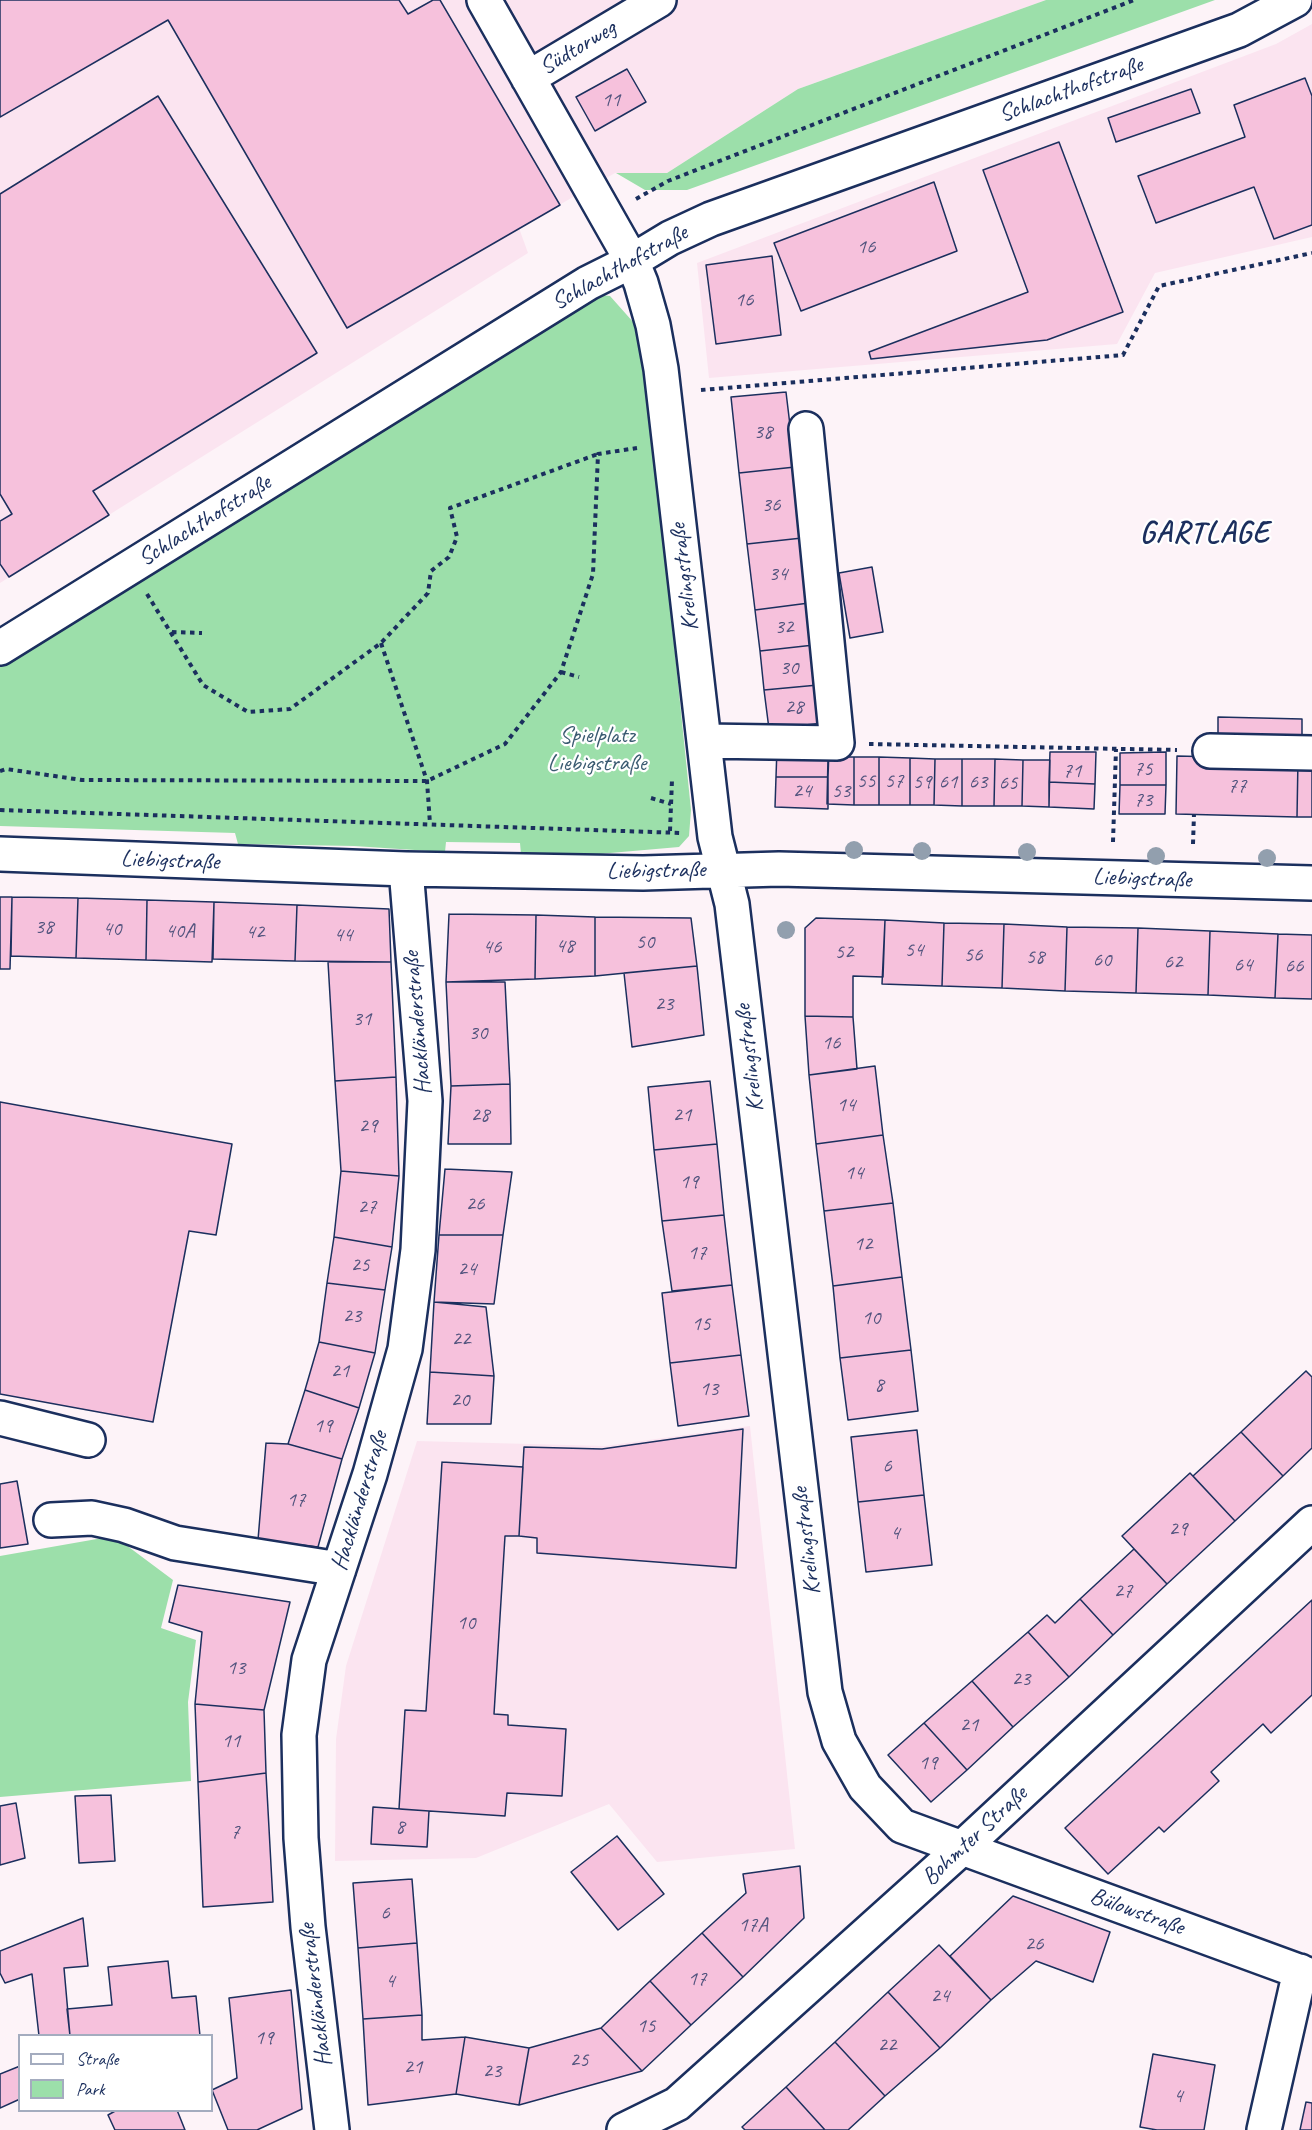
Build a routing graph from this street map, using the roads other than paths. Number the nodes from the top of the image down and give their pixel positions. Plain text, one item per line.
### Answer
1 (484, 0) edge
2 (659, 0) edge
3 (1295, 0) edge
4 (1304, 0) edge
5 (1312, 15) edge
6 (528, 78) junction
7 (632, 261) junction
8 (806, 429) dead end
9 (4, 636) edge
10 (704, 741) junction
11 (1210, 751) road end
12 (1312, 753) edge
13 (0, 854) edge
14 (406, 869) junction
15 (723, 870) junction
16 (1312, 883) edge
17 (0, 1418) edge
18 (88, 1440) dead end
19 (51, 1520) dead end
20 (1312, 1523) edge
21 (339, 1569) junction
22 (962, 1848) junction
23 (1306, 1973) edge
24 (332, 2130) edge
25 (624, 2130) edge
26 (1264, 2130) edge

1 - 6 street, Krelingstraße
2 - 6 street, Südtorweg
3 - 7 street, Schlachthofstraße
4 - 5 street
6 - 7 street, Krelingstraße
7 - 9 street, Schlachthofstraße
7 - 10 street, Krelingstraße
8 - 10 street
10 - 15 street, Krelingstraße
11 - 12 street
13 - 14 street, Liebigstraße
14 - 15 street, Liebigstraße
14 - 21 street, Hackländerstraße
15 - 16 street, Liebigstraße
15 - 22 street, Krelingstraße
17 - 18 street
19 - 21 street
20 - 22 street, Bohmter Straße
21 - 24 street, Hackländerstraße
22 - 23 street, Bülowstraße
22 - 25 street, Bohmter Straße
23 - 26 street

